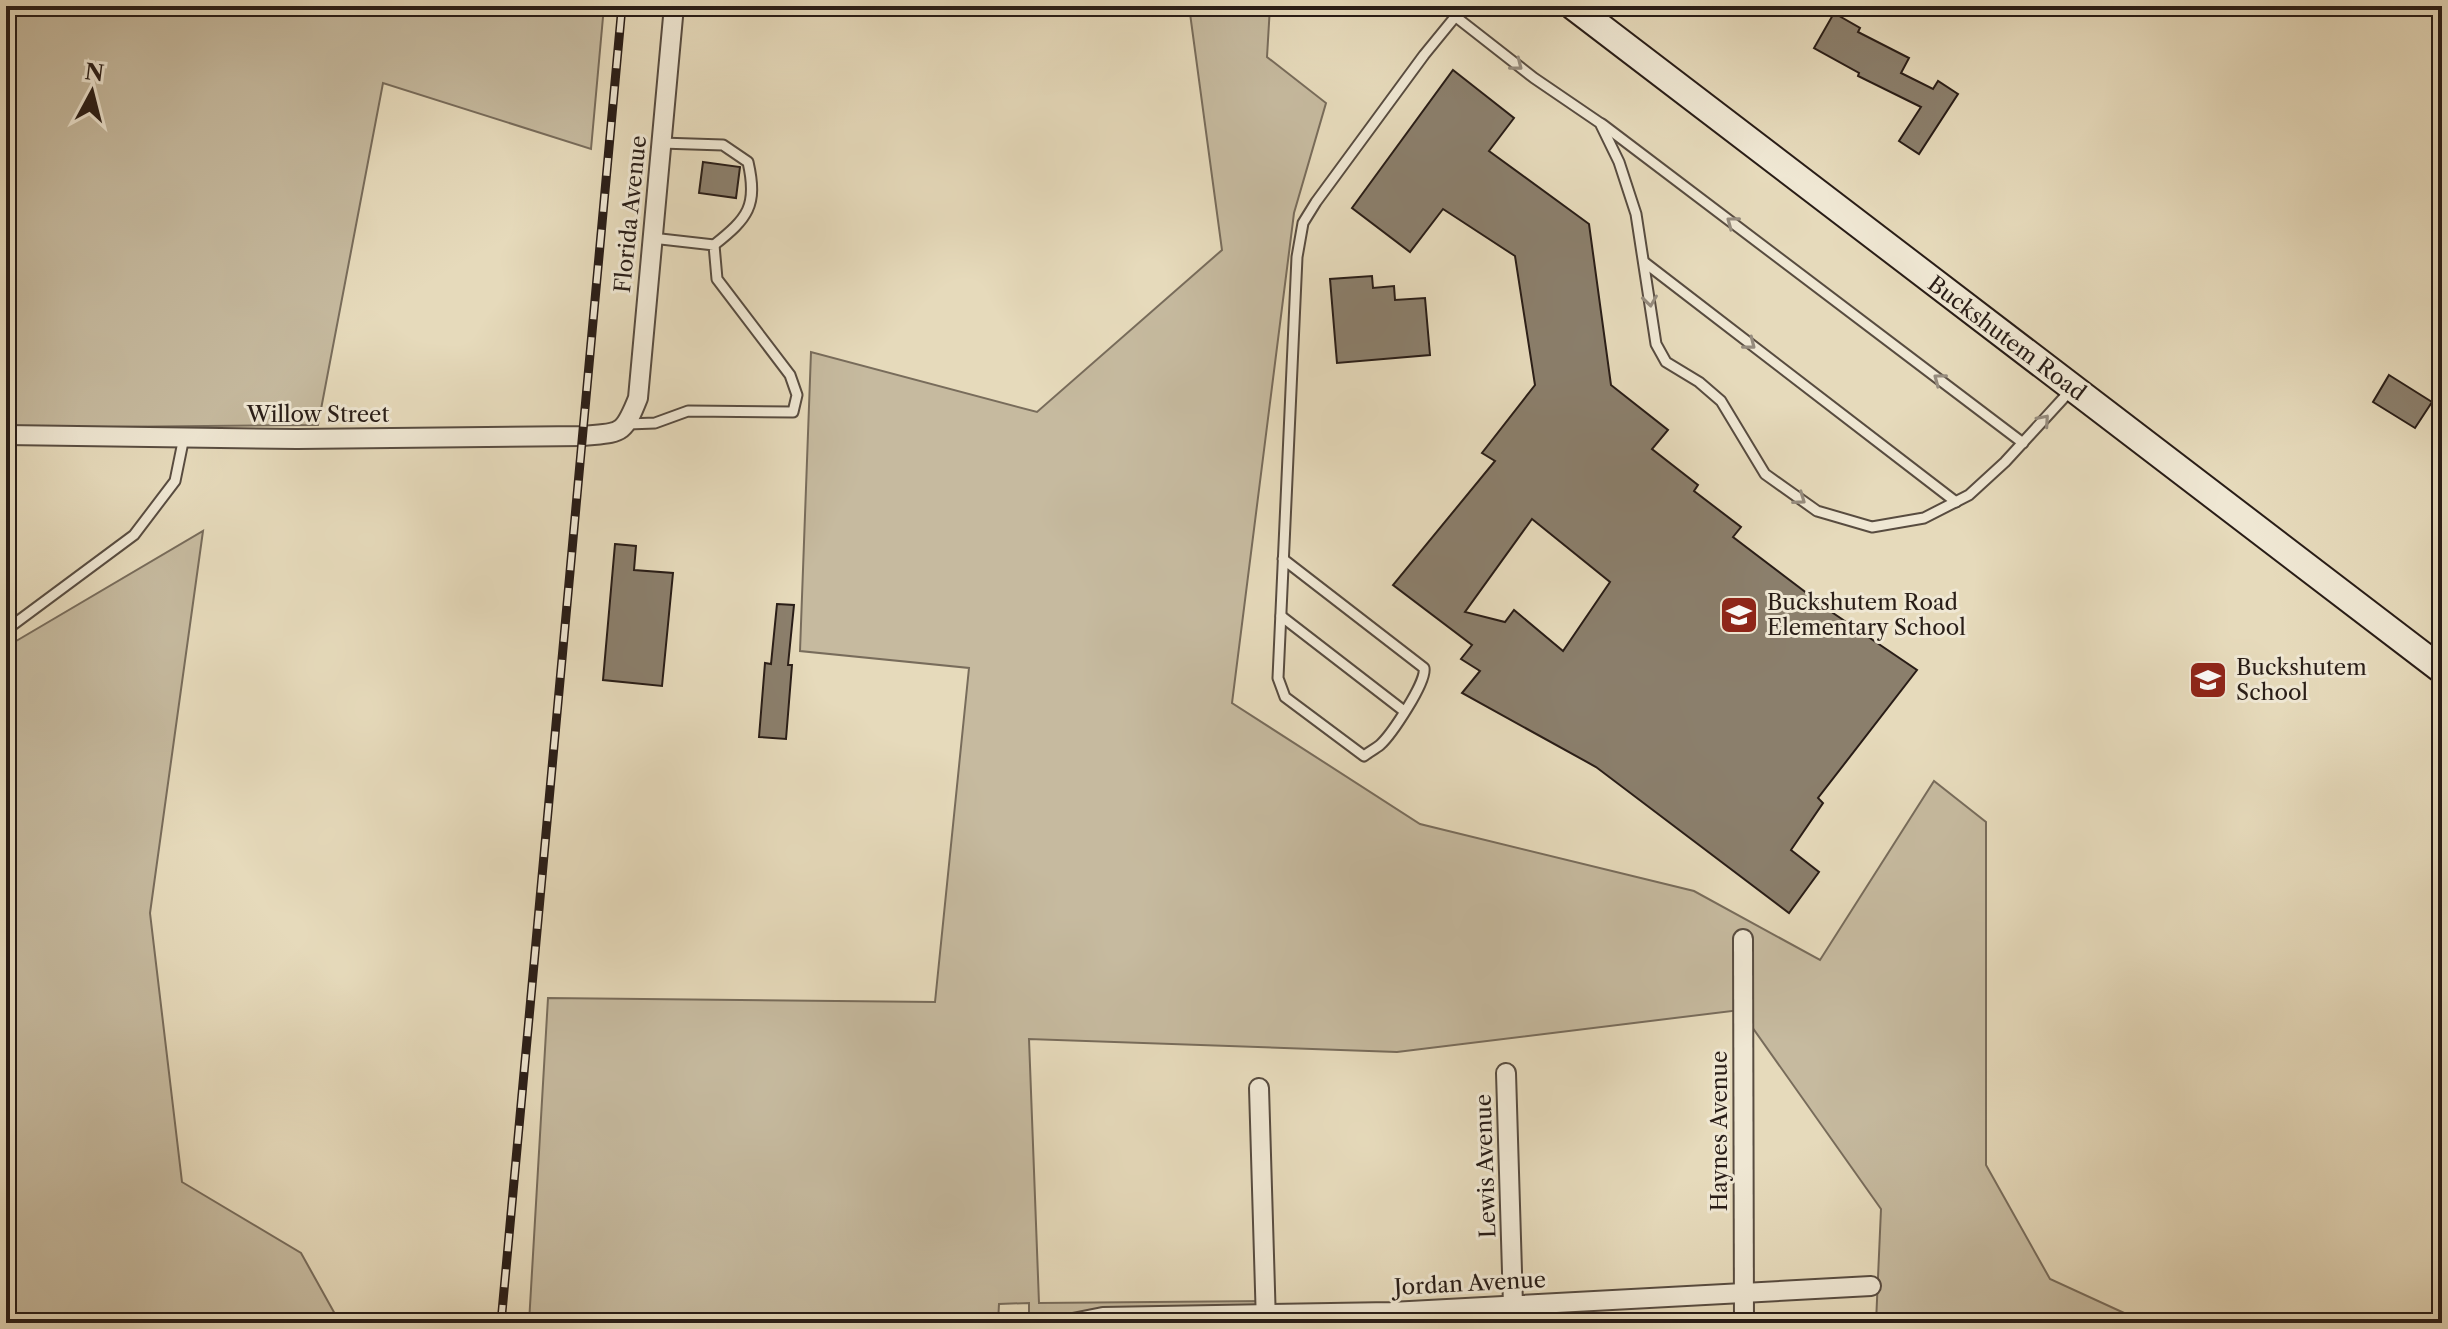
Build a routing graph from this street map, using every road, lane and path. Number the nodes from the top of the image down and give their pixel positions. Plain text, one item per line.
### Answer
1 (674, 6) edge
2 (1464, 6) edge
3 (1573, 6) edge
4 (1456, 17) junction
5 (1600, 123) junction
6 (661, 143) junction
7 (652, 238) junction
8 (714, 245) junction
9 (1644, 262) junction
10 (2073, 388) junction
11 (628, 424) junction
12 (6, 435) edge
13 (184, 437) junction
14 (2023, 443) junction
15 (1956, 502) junction
16 (1283, 559) junction
17 (1281, 616) junction
18 (6, 630) edge
19 (2442, 670) edge
20 (1404, 711) junction
21 (1743, 939) dead end
22 (1506, 1073) dead end
23 (1259, 1088) dead end
24 (1871, 1286) dead end
25 (1744, 1292) junction
26 (1513, 1305) junction
27 (1266, 1319) edge
28 (1073, 1323) edge
29 (1744, 1323) edge

1 - 6 street, Florida Avenue
2 - 4 lane
3 - 10 main road, Buckshutem Road
4 -> 5 lane
4 - 16 lane
5 - 9 lane
14 -> 5 lane
6 - 7 street, Florida Avenue
6 - 8 lane
7 - 8 lane
7 - 11 street, Florida Avenue
8 - 11 lane
9 -> 15 lane
9 -> 15 lane
14 -> 10 lane
10 - 19 main road, Buckshutem Road
11 - 13 street, Willow Street
12 - 13 street, Willow Street
13 - 18 lane
14 - 15 lane
16 - 17 lane
16 - 20 lane
17 - 20 lane
17 - 20 lane
21 - 25 street, Haynes Avenue
22 - 26 street, Lewis Avenue
23 - 27 street
24 - 25 street, Jordan Avenue
25 - 26 street, Jordan Avenue
25 - 29 street, Haynes Avenue
26 - 27 street, Jordan Avenue
27 - 28 street, Jordan Avenue

